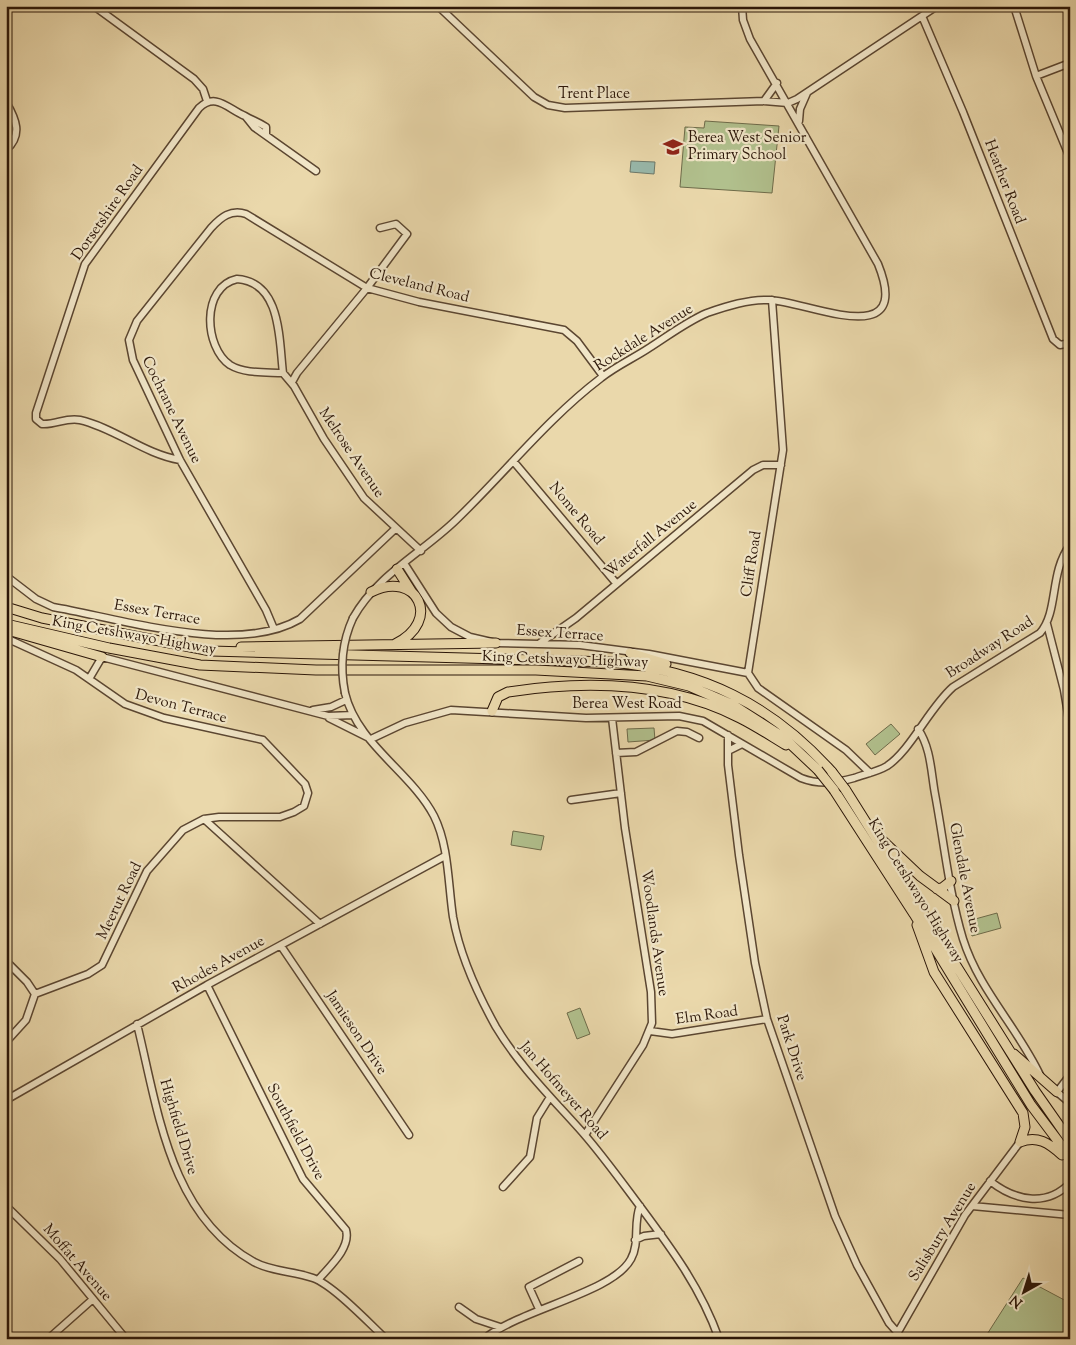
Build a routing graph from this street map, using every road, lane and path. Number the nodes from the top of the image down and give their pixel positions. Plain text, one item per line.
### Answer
1 (94, 6) edge
2 (438, 6) edge
3 (742, 6) edge
4 (937, 6) edge
5 (1014, 6) edge
6 (922, 16) junction
7 (1070, 63) edge
8 (1036, 76) junction
9 (777, 83) junction
10 (808, 92) junction
11 (207, 101) junction
12 (764, 101) junction
13 (6, 102) edge
14 (788, 103) junction
15 (799, 122) junction
16 (6, 150) edge
17 (1070, 158) edge
18 (316, 171) dead end
19 (227, 214) joint
20 (380, 228) dead end
21 (368, 288) junction
22 (772, 300) junction
23 (1070, 343) edge
24 (283, 373) junction
25 (603, 376) junction
26 (292, 382) junction
27 (180, 460) junction
28 (514, 462) junction
29 (781, 465) junction
30 (395, 529) junction
31 (1070, 545) edge
32 (421, 551) junction
33 (400, 566) junction
34 (6, 576) edge
35 (616, 583) junction
36 (371, 592) junction
37 (411, 592) junction
38 (6, 608) edge
39 (6, 624) edge
40 (1048, 624) junction
41 (6, 629) edge
42 (274, 630) junction
43 (6, 638) edge
44 (496, 643) junction
45 (540, 643) junction
46 (393, 645) junction
47 (188, 647) junction
48 (630, 653) junction
49 (102, 657) junction
50 (748, 673) junction
51 (89, 679) junction
52 (346, 696) junction
53 (309, 711) junction
54 (492, 712) junction
55 (764, 712) junction
56 (353, 715) junction
57 (612, 718) junction
58 (1070, 726) edge
59 (918, 729) junction
60 (728, 735) junction
61 (699, 738) dead end
62 (371, 739) junction
63 (742, 744) junction
64 (728, 751) junction
65 (616, 753) junction
66 (807, 759) junction
67 (870, 773) junction
68 (621, 793) junction
69 (571, 800) dead end
70 (204, 819) junction
71 (876, 835) junction
72 (445, 856) junction
73 (951, 881) junction
74 (937, 889) junction
75 (954, 901) junction
76 (914, 914) junction
77 (320, 924) junction
78 (281, 946) junction
79 (6, 962) edge
80 (207, 985) junction
81 (35, 994) junction
82 (767, 1019) junction
83 (137, 1024) junction
84 (650, 1031) junction
85 (6, 1042) edge
86 (1008, 1048) junction
87 (1070, 1075) edge
88 (1040, 1076) junction
89 (1057, 1092) junction
90 (550, 1097) junction
91 (6, 1100) edge
92 (1070, 1103) edge
93 (409, 1135) dead end
94 (585, 1135) junction
95 (1070, 1141) edge
96 (1020, 1142) junction
97 (1070, 1157) edge
98 (1070, 1163) edge
99 (990, 1181) junction
100 (1070, 1182) edge
101 (503, 1187) dead end
102 (640, 1206) junction
103 (972, 1206) junction
104 (8, 1211) edge
105 (1070, 1215) edge
106 (661, 1234) junction
107 (635, 1240) junction
108 (580, 1261) dead end
109 (318, 1280) junction
110 (93, 1299) junction
111 (458, 1307) dead end
112 (539, 1309) junction
113 (500, 1327) junction
114 (896, 1336) edge
115 (48, 1339) edge
116 (126, 1339) edge
117 (386, 1339) edge
118 (484, 1339) edge
119 (720, 1339) edge

1 - 11 street
2 - 12 street, Trent Place
3 - 9 street, Rockdale Avenue
4 - 6 street
5 - 8 street
6 - 10 street
6 - 23 street, Heather Road
7 - 8 street
8 - 17 street
9 - 12 street
9 - 14 street, Rockdale Avenue
10 - 14 street
10 - 15 street
11 - 18 street
11 - 27 street, Dorsetshire Road
12 - 14 street, Trent Place
13 - 16 street
14 - 15 street, Rockdale Avenue
15 - 22 street, Rockdale Avenue
19 - 21 street, Cleveland Road
19 - 27 street, Cochrane Avenue
20 - 21 street
21 - 25 street, Cleveland Road
21 - 26 street
22 - 25 street, Rockdale Avenue
22 - 29 street, Cliff Road
24 - 24 street
24 - 26 street, Melrose Avenue
25 - 28 street, Rockdale Avenue
26 - 30 street, Melrose Avenue
27 - 42 street, Cochrane Avenue
28 - 32 street, Rockdale Avenue
28 - 35 street, Nome Road
29 - 35 street, Waterfall Avenue
29 - 50 street, Cliff Road
30 - 32 street, Melrose Avenue
30 - 42 street, Essex Terrace
31 - 40 street, Broadway Road
32 - 33 street, Rockdale Avenue
33 - 36 street, Rockdale Avenue
33 - 37 highway
33 - 44 street, Essex Terrace
34 - 42 street, Essex Terrace
35 - 45 street, Waterfall Avenue
36 - 37 highway
36 - 52 street, Rockdale Avenue, bridge
37 - 46 highway
38 - 47 highway, King Cetshwayo Highway
39 - 66 highway, King Cetshwayo Highway
40 - 58 street
40 - 59 street, Broadway Road
41 - 49 highway
43 - 51 street, Devon Terrace
44 - 45 street, Essex Terrace
44 - 46 highway
45 - 48 street, Essex Terrace
46 - 47 highway
47 - 55 highway, King Cetshwayo Highway
48 - 50 street, Essex Terrace
48 - 55 highway
49 - 51 street
49 - 53 street
50 - 67 street
51 - 70 street, Devon Terrace
52 - 53 street
52 - 56 street, Rockdale Avenue
53 - 56 street
53 - 62 street
54 - 57 street, Berea West Road
54 - 62 street, Berea West Road
54 - 66 highway
55 - 71 highway, King Cetshwayo Highway, bridge
56 - 62 street, Rockdale Avenue
57 - 60 street, Berea West Road
57 - 65 street, Woodlands Avenue
59 - 67 street, Broadway Road
59 - 73 street, Glendale Avenue
60 - 63 street, Berea West Road
60 - 64 street, Park Drive
61 - 65 street
62 - 72 street, Jan Hofmeyer Road
63 - 64 street
63 - 67 street, Berea West Road
64 - 82 street, Park Drive
65 - 68 street, Woodlands Avenue
66 - 76 highway, King Cetshwayo Highway, bridge
68 - 69 street
68 - 84 street, Woodlands Avenue
70 - 77 street
70 - 81 street, Meerut Road
71 - 74 highway
71 - 86 highway, King Cetshwayo Highway
72 - 77 street, Rhodes Avenue
72 - 90 street, Jan Hofmeyer Road
73 - 74 highway
73 - 75 street, Glendale Avenue
74 - 75 highway
75 - 88 street, Glendale Avenue
76 - 96 highway
76 - 97 highway, King Cetshwayo Highway
77 - 78 street, Rhodes Avenue
78 - 80 street, Rhodes Avenue
78 - 93 street, Jamieson Drive
79 - 81 street
80 - 83 street, Rhodes Avenue
80 - 109 street, Southfield Drive
81 - 85 street
82 - 84 street, Elm Road
82 - 114 street, Park Drive
83 - 91 street, Rhodes Avenue
83 - 109 street, Highfield Drive
84 - 94 street
86 - 88 highway
86 - 95 highway, King Cetshwayo Highway
87 - 89 street
88 - 89 highway
89 - 92 street
90 - 94 street, Jan Hofmeyer Road
90 - 101 street
94 - 102 street, Jan Hofmeyer Road
96 - 98 highway
96 - 99 street, Salisbury Avenue
99 - 100 street
99 - 103 street, Salisbury Avenue
102 - 106 street, Jan Hofmeyer Road
102 - 107 street
103 - 105 street
103 - 114 street, Salisbury Avenue
104 - 110 street, Moffat Avenue
106 - 107 street
106 - 119 street, Jan Hofmeyer Road
107 - 112 street
108 - 112 street
109 - 117 street, Highfield Drive
110 - 115 street
110 - 116 street, Moffat Avenue
111 - 113 street
112 - 113 street
113 - 118 street

